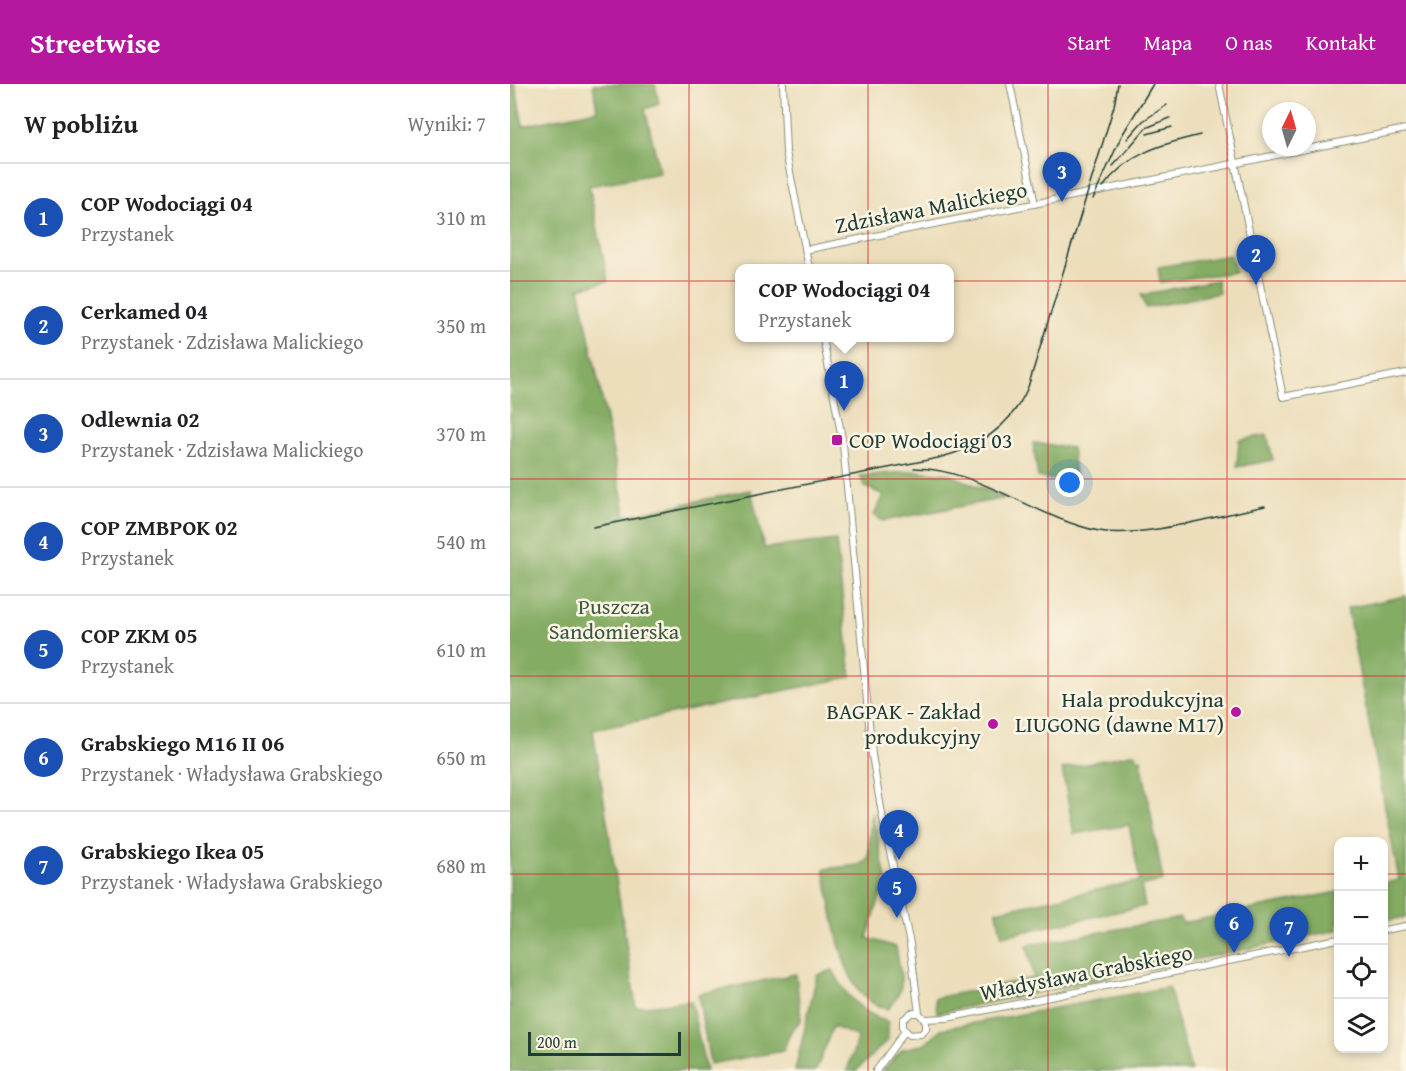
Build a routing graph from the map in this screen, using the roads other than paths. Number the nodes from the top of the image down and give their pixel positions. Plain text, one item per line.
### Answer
1 (783, 84) edge
2 (1010, 84) edge
3 (1219, 84) edge
4 (1406, 129) edge
5 (1236, 163) junction
6 (1035, 204) junction
7 (805, 250) junction
8 (808, 264) edge
9 (824, 342) edge
10 (1406, 373) edge
11 (1406, 926) edge
12 (1388, 929) edge
13 (1334, 940) edge
14 (915, 992) junction
15 (911, 1013) junction
16 (919, 1013) junction
17 (926, 1022) junction
18 (907, 1033) junction
19 (876, 1071) edge

1 - 7 street
2 - 6 street
3 - 5 street
4 - 5 street, Zdzisława Malickiego
5 - 6 street, Zdzisława Malickiego
5 - 10 street
6 - 7 street, Zdzisława Malickiego
7 - 8 street
9 - 14 street
11 - 12 street
13 - 17 street, Władysława Grabskiego
14 - 15 street
14 - 16 street
15 - 16 street
15 - 18 street
16 - 17 street
17 - 18 street
18 - 19 street

